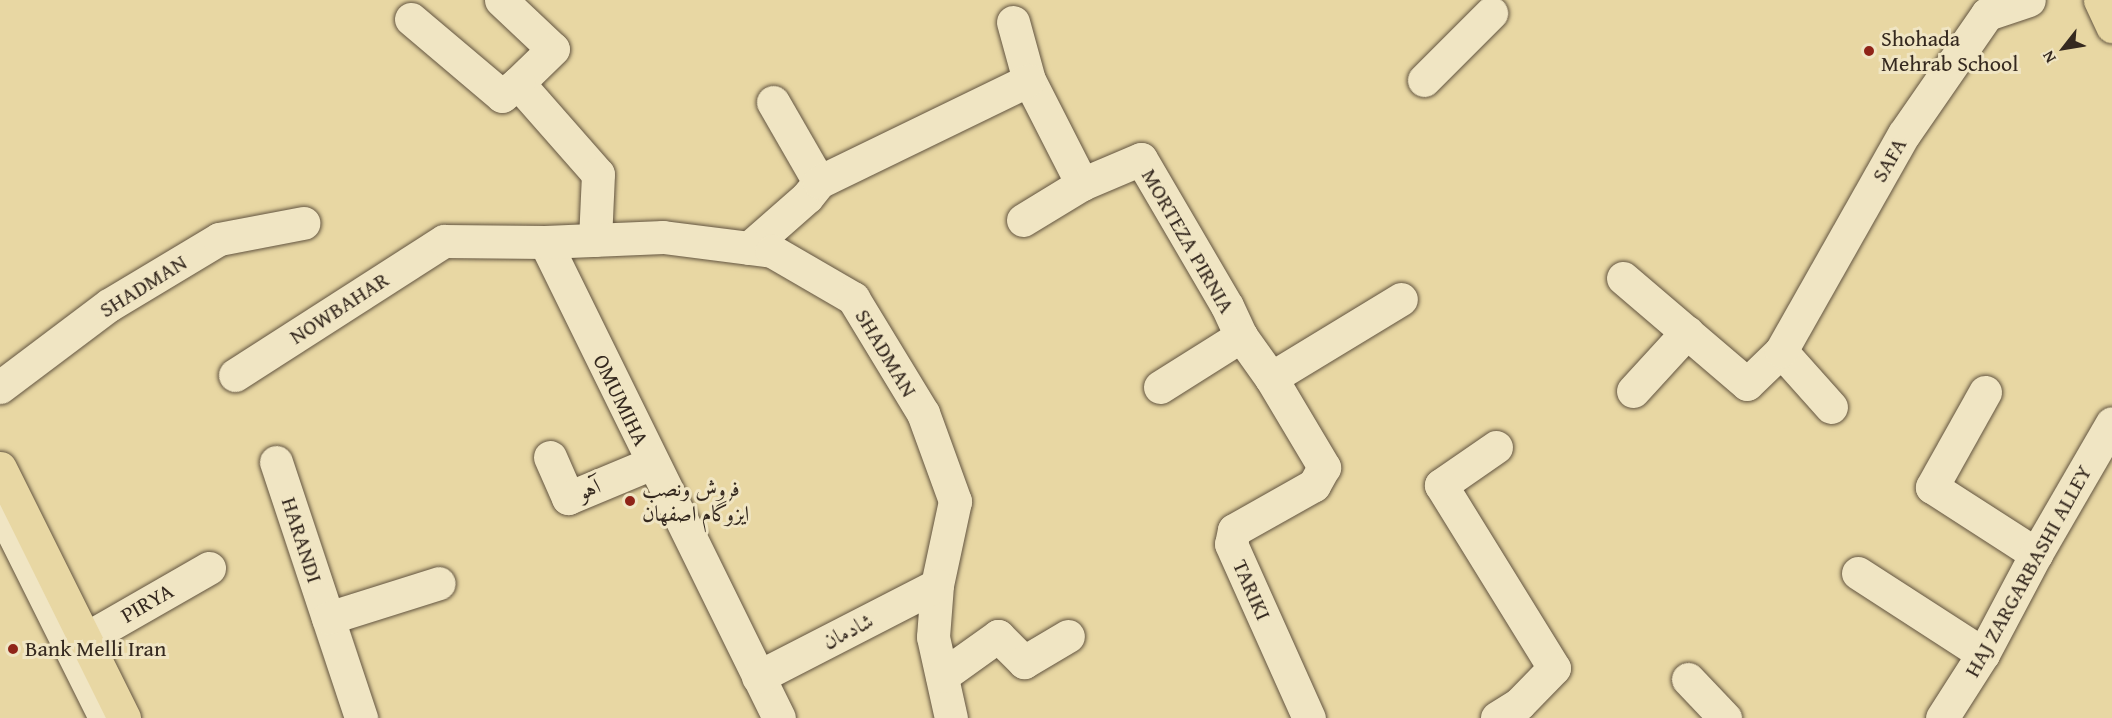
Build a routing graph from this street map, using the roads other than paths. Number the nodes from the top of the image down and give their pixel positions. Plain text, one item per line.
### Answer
1 (501, 0) edge
2 (2029, 0) edge
3 (2100, 0) edge
4 (1494, 4) edge
5 (411, 19) dead end
6 (1013, 22) dead end
7 (2112, 26) edge
8 (1029, 80) junction
9 (1424, 80) dead end
10 (518, 83) junction
11 (773, 102) dead end
12 (819, 182) junction
13 (1082, 184) junction
14 (1023, 220) dead end
15 (303, 223) dead end
16 (595, 240) junction
17 (444, 242) joint
18 (545, 242) junction
19 (749, 249) junction
20 (1623, 278) dead end
21 (1401, 299) dead end
22 (1687, 333) junction
23 (1241, 336) junction
24 (1781, 351) junction
25 (235, 375) dead end
26 (1271, 378) junction
27 (0, 387) edge
28 (1160, 387) dead end
29 (1633, 391) dead end
30 (1985, 392) dead end
31 (1831, 408) dead end
32 (2112, 423) edge
33 (1496, 447) dead end
34 (550, 457) dead end
35 (276, 462) dead end
36 (652, 463) junction
37 (1324, 467) joint
38 (0, 468) edge
39 (0, 507) edge
40 (2036, 554) junction
41 (209, 568) dead end
42 (1858, 573) dead end
43 (439, 583) dead end
44 (937, 585) junction
45 (328, 618) junction
46 (1068, 636) dead end
47 (85, 639) junction
48 (1983, 654) junction
49 (942, 676) junction
50 (758, 677) junction
51 (1688, 678) dead end
52 (1515, 713) edge
53 (105, 718) edge
54 (124, 718) edge
55 (362, 718) edge
56 (779, 718) edge
57 (951, 718) edge
58 (1309, 718) edge
59 (1725, 718) edge
60 (1942, 718) edge

1 - 10 street
2 - 24 street, SAFA
3 - 7 main road
4 - 9 street
5 - 10 street
6 - 8 street
8 - 12 street
8 - 13 street
10 - 16 street
11 - 12 street
12 - 19 street
13 - 14 street
13 - 23 street, MORTEZA PIRNIA
15 - 27 street, SHADMAN
16 - 18 street, SHADMAN
16 - 19 street, SHADMAN
17 - 18 street, SHADMAN
17 - 25 street, NOWBAHAR
18 - 36 street, OMUMIHA
19 - 44 street, SHADMAN
20 - 22 street
21 - 26 street
22 - 24 street, SAFA
22 - 29 street
23 - 26 street, MORTEZA PIRNIA
23 - 28 street
24 - 31 street
26 - 37 street, MORTEZA PIRNIA
30 - 40 street
32 - 40 street, HAJ ZARGARBASHI ALLEY
33 - 52 street
34 - 36 street, آهو
35 - 45 street, HARANDI
36 - 50 street, OMUMIHA
37 - 58 street, TARIKI
38 - 47 main road
39 - 53 street
40 - 48 street, HAJ ZARGARBASHI ALLEY
41 - 47 street, PIRYA
42 - 48 street
43 - 45 street
44 - 49 street, SHADMAN
44 - 50 street, شادمان
45 - 55 street, HARANDI
46 - 49 street
47 - 54 main road
48 - 60 street, HAJ ZARGARBASHI ALLEY
49 - 57 street, SHADMAN
50 - 56 street, OMUMIHA
51 - 59 street

